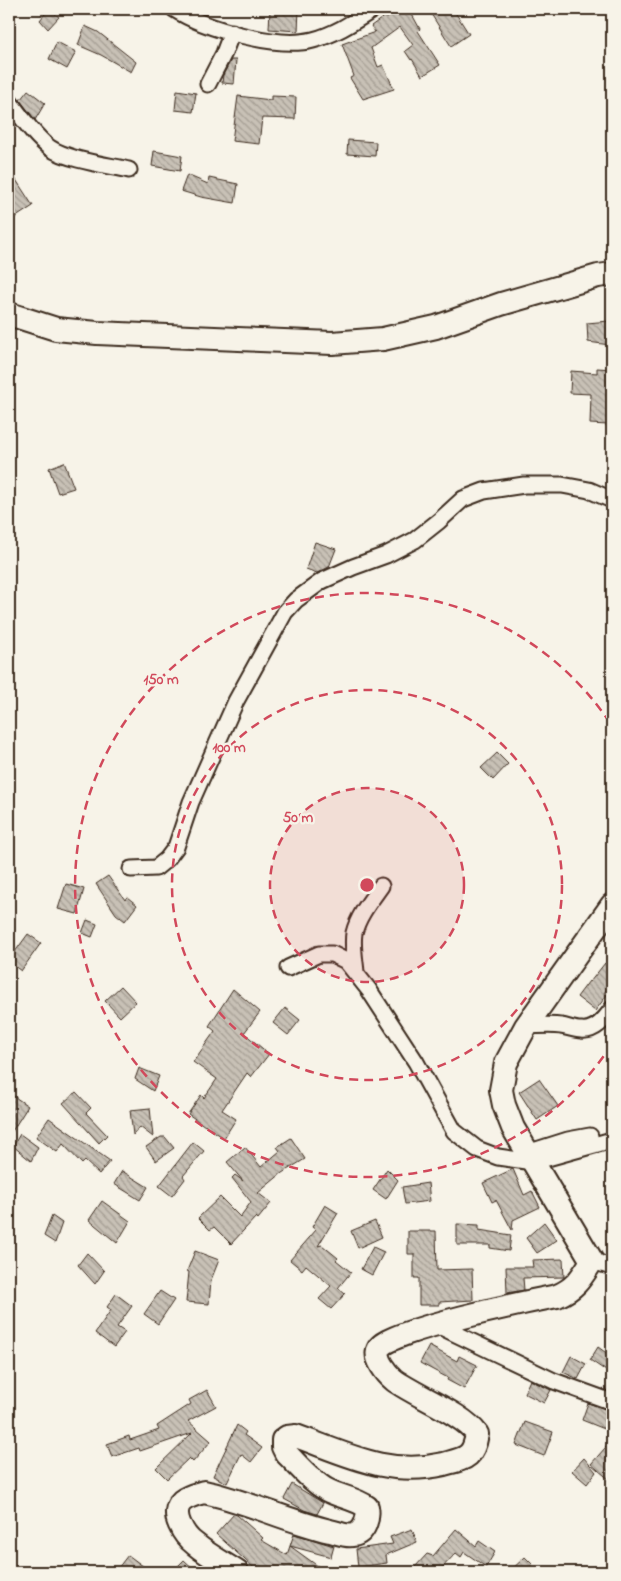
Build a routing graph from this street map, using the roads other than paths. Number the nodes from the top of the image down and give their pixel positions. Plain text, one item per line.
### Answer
1 (174, 9) edge
2 (374, 9) edge
3 (232, 32) junction
4 (208, 84) dead end
5 (9, 101) edge
6 (129, 170) dead end
7 (612, 274) edge
8 (9, 314) edge
9 (612, 500) edge
10 (131, 869) dead end
11 (381, 886) dead end
12 (612, 906) edge
13 (288, 968) dead end
14 (356, 972) junction
15 (612, 1009) edge
16 (526, 1026) junction
17 (612, 1134) edge
18 (612, 1140) edge
19 (528, 1158) junction
20 (602, 1264) edge
21 (437, 1325) junction
22 (612, 1402) edge
23 (237, 1572) edge

1 - 3 street
2 - 3 street
3 - 4 street
5 - 6 street
7 - 8 street
9 - 10 street
11 - 14 street
12 - 16 street
13 - 14 street
14 - 19 street
15 - 16 street
16 - 19 street
17 - 19 street
18 - 19 street
19 - 20 street
20 - 21 street
21 - 22 street
21 - 23 street

